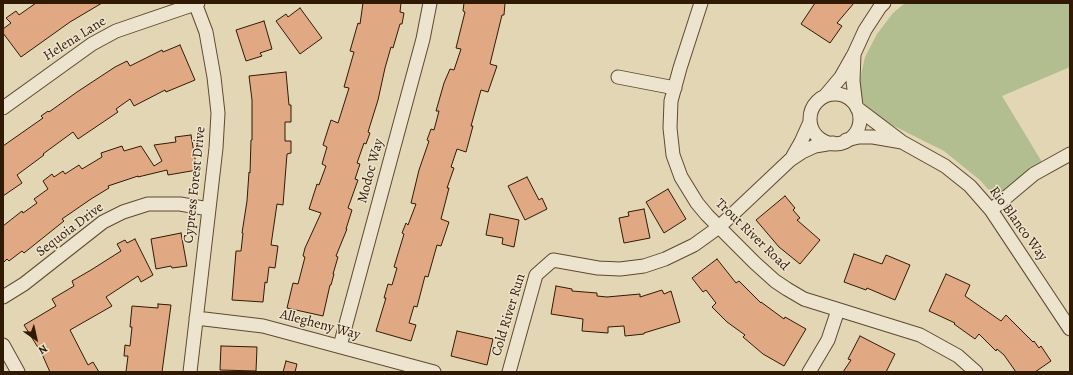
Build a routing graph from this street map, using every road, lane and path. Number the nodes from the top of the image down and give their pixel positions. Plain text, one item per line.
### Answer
1 (196, 3) edge
2 (430, 3) edge
3 (701, 3) edge
4 (884, 3) edge
5 (854, 54) junction
6 (618, 77) dead end
7 (675, 88) junction
8 (826, 96) junction
9 (856, 107) junction
10 (3, 108) edge
11 (810, 122) junction
12 (846, 140) junction
13 (902, 142) junction
14 (833, 143) junction
15 (1070, 154) edge
16 (790, 160) junction
17 (209, 209) junction
18 (991, 210) junction
19 (719, 227) junction
20 (3, 297) edge
21 (838, 310) junction
22 (196, 318) junction
23 (1070, 328) edge
24 (3, 344) edge
25 (340, 346) junction
26 (18, 372) edge
27 (190, 372) edge
28 (434, 372) edge
29 (509, 372) edge
30 (810, 372) edge
31 (976, 372) edge

1 - 10 street, Helena Lane
1 - 17 street, Cypress Forest Drive
2 - 25 street, Modoc Way
3 - 7 street, Trout River Road
4 - 5 street
5 - 8 street
5 - 9 street
6 - 7 street
7 - 19 street, Trout River Road
8 - 9 street
8 - 11 street
9 - 12 street
9 - 13 street, Rio Blanco Way
11 - 14 street
11 - 16 street, Cold River Run
12 - 13 street, Rio Blanco Way
12 - 14 street
13 - 18 street, Rio Blanco Way
14 - 16 street, Cold River Run
15 - 18 street
16 - 19 street, Cold River Run
17 - 20 street, Sequoia Drive
17 - 22 street, Cypress Forest Drive
18 - 23 street, Rio Blanco Way
19 - 21 street, Trout River Road
19 - 29 street, Cold River Run
21 - 30 street
21 - 31 street, Trout River Road
22 - 25 street, Allegheny Way
22 - 27 street, Cypress Forest Drive
24 - 26 street
25 - 28 street, Allegheny Way

